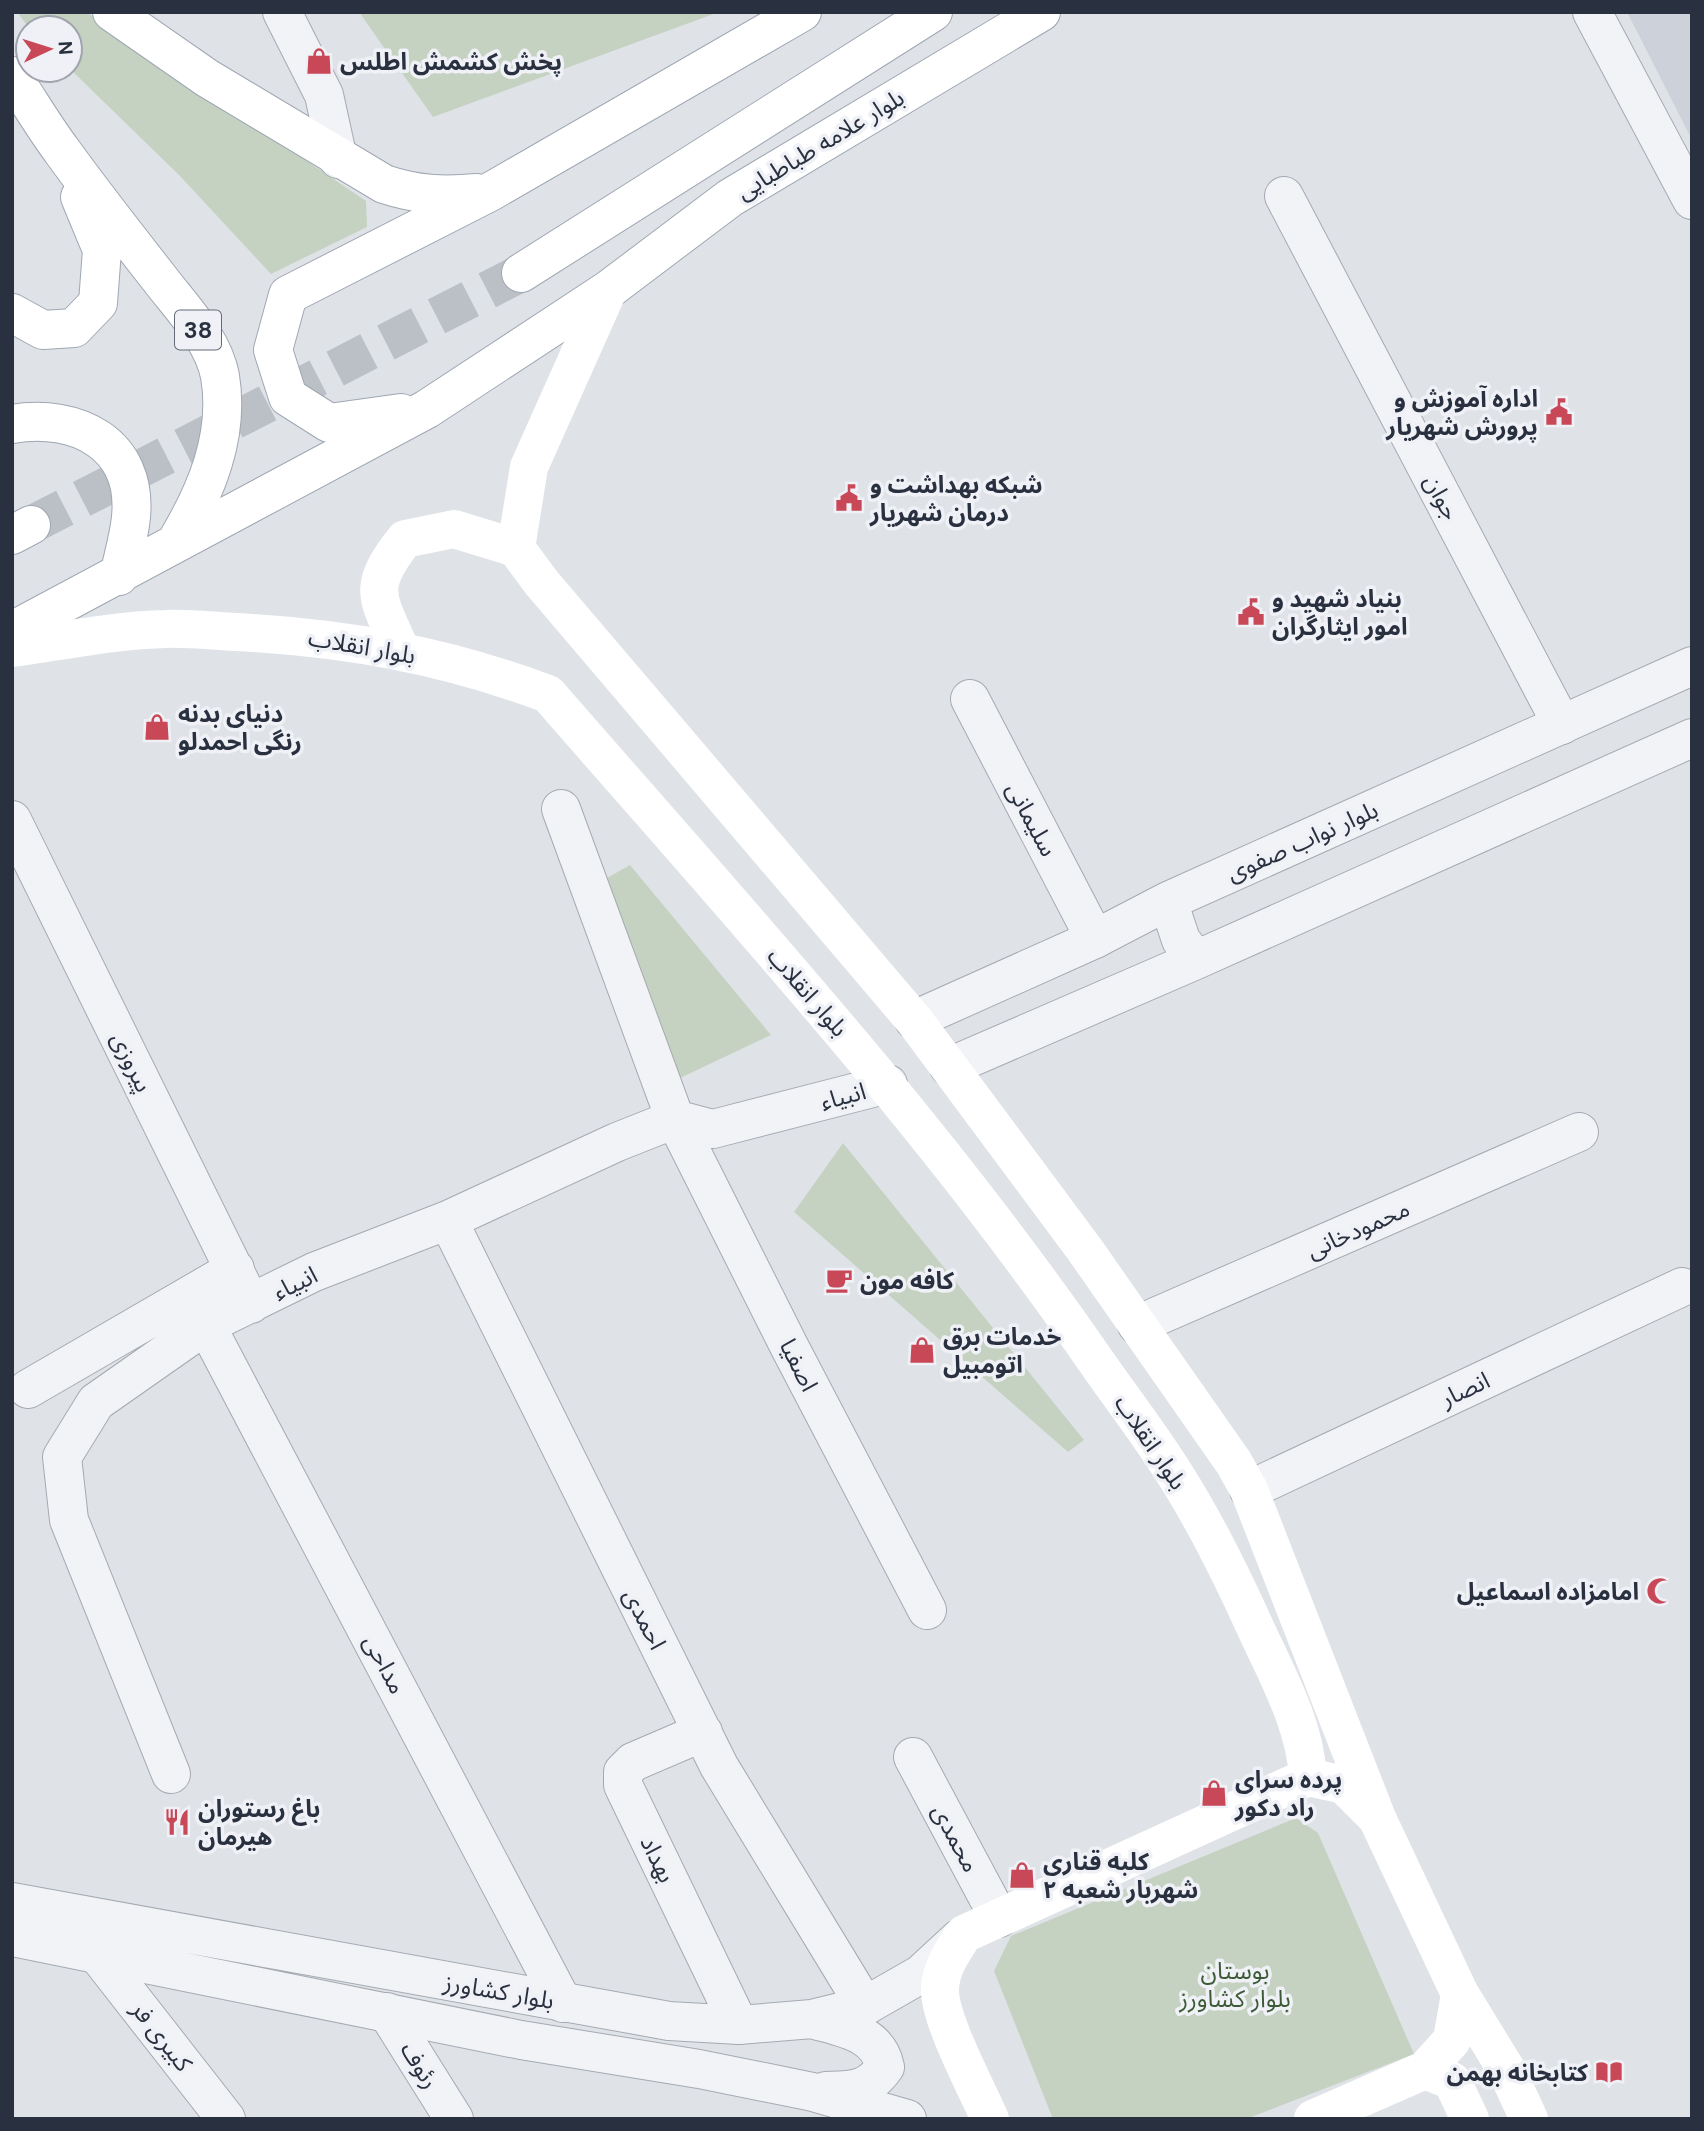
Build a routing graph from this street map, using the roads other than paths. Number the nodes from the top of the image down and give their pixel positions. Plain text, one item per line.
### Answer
1 (112, 12) edge
2 (282, 12) edge
3 (802, 12) edge
4 (933, 12) edge
5 (1041, 12) edge
6 (1592, 12) edge
7 (12, 76) edge
8 (61, 150) junction
9 (338, 159) junction
10 (489, 192) junction
11 (1283, 196) dead end
12 (1692, 200) edge
13 (521, 273) tunnel mouth
14 (608, 290) junction
15 (12, 313) edge
16 (427, 410) junction
17 (12, 424) edge
18 (176, 542) junction
19 (516, 548) junction
20 (119, 576) junction
21 (12, 632) edge
22 (12, 648) edge
23 (401, 651) junction
24 (1692, 666) edge
25 (970, 699) dead end
26 (1562, 725) junction
27 (1692, 738) edge
28 (561, 809) dead end
29 (12, 820) edge
30 (1168, 901) junction
31 (1095, 939) junction
32 (1196, 960) junction
33 (914, 1020) junction
34 (948, 1067) junction
35 (888, 1084) junction
36 (675, 1119) junction
37 (1579, 1132) dead end
38 (448, 1220) junction
39 (236, 1269) junction
40 (1682, 1287) dead end
41 (251, 1304) junction
42 (206, 1325) junction
43 (1137, 1325) junction
44 (28, 1389) dead end
45 (1249, 1490) junction
46 (927, 1610) dead end
47 (703, 1732) junction
48 (913, 1757) dead end
49 (171, 1774) dead end
50 (1308, 1777) junction
51 (1377, 1818) junction
52 (12, 1902) edge
53 (999, 1918) junction
54 (964, 1934) junction
55 (12, 1937) edge
56 (97, 1954) junction
57 (1460, 1994) junction
58 (563, 2003) junction
59 (865, 2006) junction
60 (387, 2012) junction
61 (812, 2019) junction
62 (739, 2025) junction
63 (1425, 2070) junction
64 (813, 2092) junction
65 (226, 2119) edge
66 (454, 2119) edge
67 (907, 2119) edge
68 (990, 2119) edge
69 (1313, 2119) edge
70 (1469, 2119) edge
71 (1529, 2119) edge

1 - 9 main road
2 - 9 street
3 - 10 main road
4 - 13 main road, بلوار علامه طباطبایی
5 - 14 main road, بلوار علامه طباطبایی
6 - 12 street
7 - 8 main road, 38
8 - 15 main road, 38
8 - 18 main road, 38
9 - 10 main road
10 - 16 main road
11 - 26 street, جوان
14 - 16 main road, بلوار علامه طباطبایی
14 - 19 main road
16 - 18 main road, بلوار علامه طباطبایی
17 - 20 main road
18 - 20 main road, 38
19 - 23 main road
19 - 33 main road
20 - 21 main road, 38
22 - 23 main road, بلوار انقلاب
23 - 35 main road, بلوار انقلاب
24 - 26 street, بلوار نواب صفوی
25 - 31 street, سلیمانی
26 - 30 street, بلوار نواب صفوی
27 - 32 street
28 - 36 street, اصفیا
29 - 39 street, پیروزی
30 - 31 street, بلوار نواب صفوی
30 - 32 street
31 - 33 street, بلوار نواب صفوی
32 - 34 street
33 - 34 main road
34 - 43 main road
35 - 36 street, انبیاء
35 - 50 main road, بلوار انقلاب
36 - 38 street, انبیاء
36 - 46 street, اصفیا
37 - 43 street, محمودخانی
38 - 41 street, انبیاء
38 - 47 street, احمدی
39 - 41 street, پیروزی
39 - 44 street
40 - 45 street, انصار
41 - 42 street, انبیاء
42 - 49 street, انبیاء
42 - 58 street, مداحی
43 - 45 main road
45 - 51 main road
47 - 59 street, احمدی
47 - 62 street, بهداد
48 - 53 street, محمدی
50 - 51 main road
50 - 53 main road
51 - 57 main road
52 - 58 street, بلوار کشاورز
53 - 54 main road
54 - 59 street, بلوار کشاورز
54 - 68 main road
55 - 56 street, بلوار کشاورز
56 - 60 street, بلوار کشاورز
56 - 65 street, کبیری فر
57 - 63 main road
57 - 71 main road
58 - 62 street, بلوار کشاورز
59 - 61 street, بلوار کشاورز
60 - 64 street, بلوار کشاورز
60 - 66 street, رئوف
61 - 62 street, بلوار کشاورز
61 - 64 street
63 - 69 main road
63 - 70 main road
64 - 67 street, بلوار کشاورز

